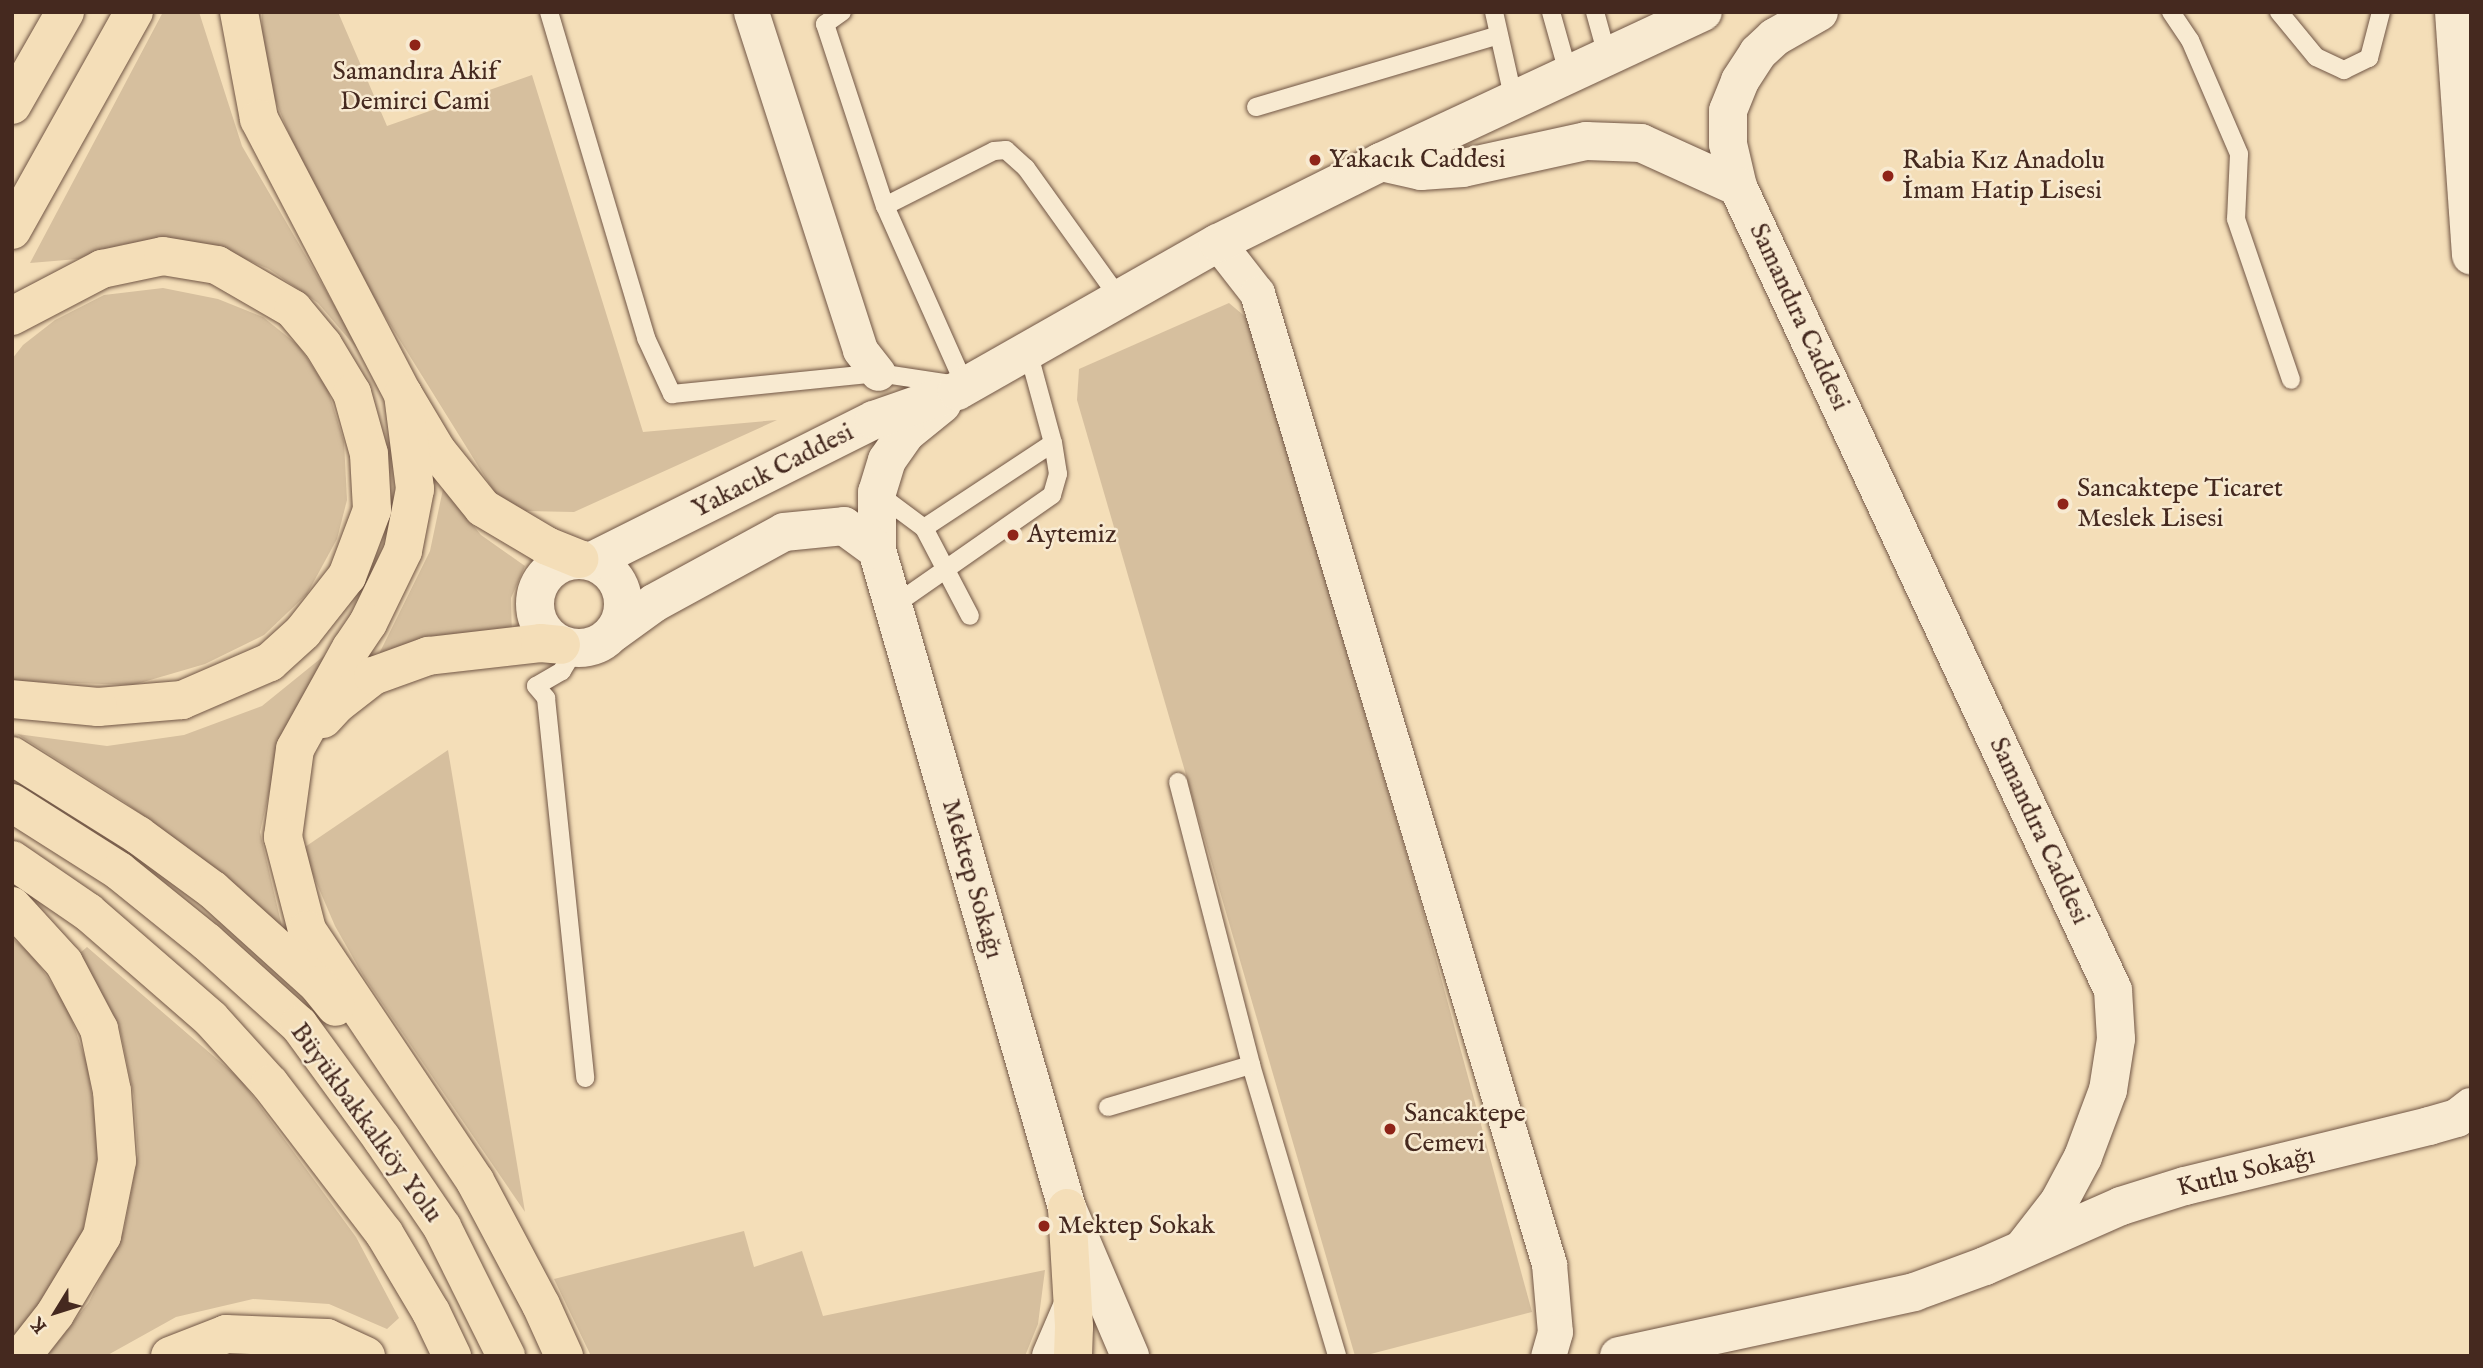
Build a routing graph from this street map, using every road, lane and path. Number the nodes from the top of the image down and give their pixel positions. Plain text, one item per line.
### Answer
1 (65, 12) edge
2 (135, 12) edge
3 (239, 12) edge
4 (549, 12) edge
5 (751, 12) edge
6 (842, 12) edge
7 (1494, 12) edge
8 (1551, 12) edge
9 (1595, 12) edge
10 (1703, 12) edge
11 (1819, 12) edge
12 (2171, 12) edge
13 (2279, 12) edge
14 (2381, 12) edge
15 (2454, 12) edge
16 (1499, 35) junction
17 (1608, 59) junction
18 (1569, 76) junction
19 (1514, 101) junction
20 (12, 105) edge
21 (1256, 107) dead end
22 (1381, 162) junction
23 (1738, 187) junction
24 (886, 206) junction
25 (12, 230) edge
26 (1217, 243) junction
27 (2471, 254) edge
28 (1119, 298) junction
29 (12, 316) edge
30 (1028, 351) junction
31 (878, 373) junction
32 (2291, 380) dead end
33 (961, 389) junction
34 (403, 394) junction
35 (1053, 443) junction
36 (877, 492) junction
37 (924, 528) junction
38 (877, 550) junction
39 (586, 560) junction
40 (946, 569) junction
41 (893, 606) junction
42 (970, 616) dead end
43 (614, 632) junction
44 (568, 647) junction
45 (12, 699) edge
46 (296, 749) junction
47 (12, 756) edge
48 (1178, 782) dead end
49 (12, 803) edge
50 (12, 860) edge
51 (12, 906) edge
52 (1251, 1065) junction
53 (585, 1078) dead end
54 (1108, 1107) dead end
55 (2471, 1107) edge
56 (475, 1181) junction
57 (1067, 1208) junction
58 (2024, 1247) junction
59 (1073, 1305) junction
60 (22, 1356) edge
61 (170, 1356) edge
62 (366, 1356) edge
63 (452, 1356) edge
64 (506, 1356) edge
65 (564, 1356) edge
66 (1051, 1356) edge
67 (1073, 1356) edge
68 (1130, 1356) edge
69 (1337, 1356) edge
70 (1548, 1356) edge
71 (1619, 1356) edge

1 - 20 highway
2 - 25 highway
3 - 34 highway
4 - 31 lane
5 - 31 street
6 - 24 lane
7 - 16 lane
8 - 18 lane
9 - 17 lane
10 - 17 main road, Yakacık Caddesi
11 - 23 main road, Samandıra Caddesi
12 - 32 lane
13 - 14 lane
15 - 27 main road
16 - 19 lane
16 - 21 lane
17 - 18 main road, Yakacık Caddesi
18 - 19 main road, Yakacık Caddesi
19 - 22 main road, Yakacık Caddesi
22 - 23 main road
22 - 26 main road, Yakacık Caddesi
23 - 58 main road, Samandıra Caddesi
24 - 28 lane
24 - 33 lane
26 - 28 main road, Yakacık Caddesi
26 - 70 street
28 - 30 main road, Yakacık Caddesi
29 - 45 highway
30 - 33 main road, Yakacık Caddesi
30 - 35 lane
31 - 33 lane
33 - 36 main road, Yakacık Caddesi
33 - 39 main road, Yakacık Caddesi
34 - 39 highway
34 - 46 highway
35 - 37 lane
35 - 40 lane
36 - 37 lane
36 - 38 main road, Yakacık Caddesi
37 - 40 lane
38 - 41 main road, Mektep Sokağı
38 - 43 main road
39 - 43 main road
39 - 44 main road, Yakacık Caddesi
40 - 41 lane
40 - 42 lane
41 - 57 main road, Mektep Sokağı
43 - 44 main road
44 - 46 highway
44 - 53 lane
46 - 56 highway
47 - 56 highway
48 - 52 lane
49 - 64 highway, Büyükbakkalköy Yolu
50 - 63 highway, Büyükbakkalköy Yolu
51 - 60 highway
52 - 54 lane
52 - 69 lane
55 - 58 main road, Kutlu Sokağı
56 - 65 highway
57 - 59 highway
57 - 68 main road, Mektep Sokağı
58 - 71 main road, Samandıra Caddesi
59 - 66 main road
59 - 67 highway
61 - 62 highway

